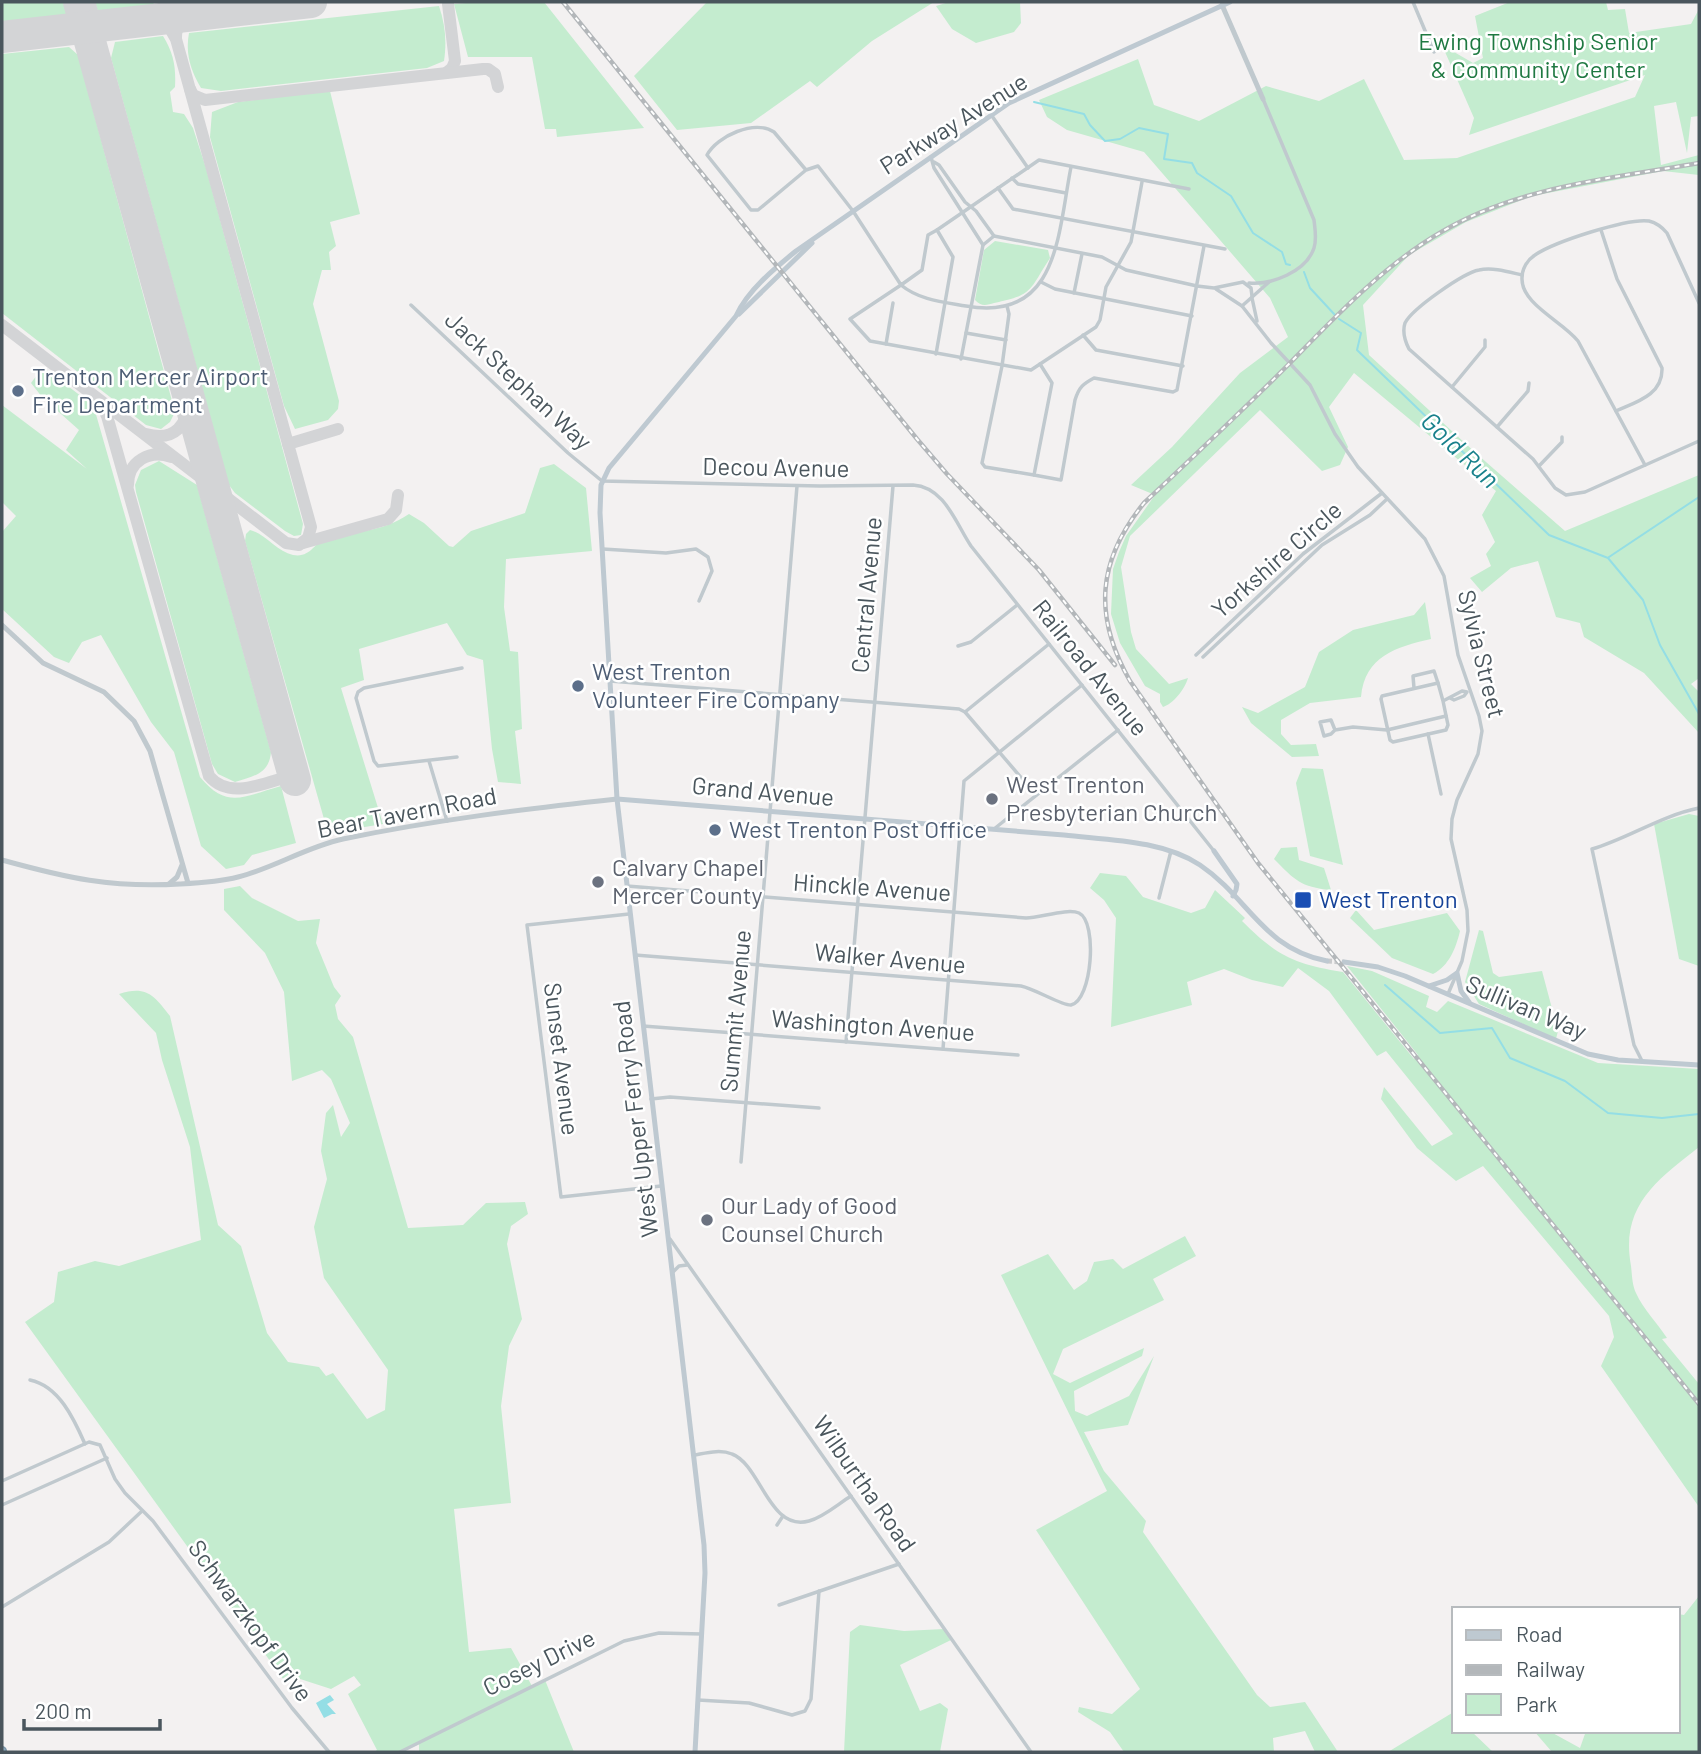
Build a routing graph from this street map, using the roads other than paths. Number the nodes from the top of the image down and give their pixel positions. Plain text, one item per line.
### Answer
1 (1230, 2) edge
2 (1413, 2) edge
3 (1222, 4) edge
4 (1434, 52) dead end
5 (1263, 99) joint
6 (992, 116) junction
7 (932, 160) junction
8 (1071, 167) junction
9 (1028, 168) junction
10 (806, 170) junction
11 (1012, 178) junction
12 (1142, 182) junction
13 (998, 188) junction
14 (1189, 189) dead end
15 (1066, 193) junction
16 (970, 206) junction
17 (853, 211) junction
18 (962, 211) junction
19 (1061, 219) junction
20 (937, 230) junction
21 (1601, 230) junction
22 (1134, 232) junction
23 (994, 236) junction
24 (983, 244) junction
25 (1204, 246) junction
26 (1056, 248) junction
27 (1225, 249) dead end
28 (1082, 253) junction
29 (1118, 265) junction
30 (1522, 275) junction
31 (1041, 282) junction
32 (1269, 282) junction
33 (1246, 283) junction
34 (901, 285) junction
35 (1232, 285) junction
36 (1198, 286) junction
37 (1214, 288) junction
38 (1257, 292) junction
39 (1074, 293) junction
40 (1229, 297) junction
41 (1252, 297) junction
42 (1104, 299) junction
43 (945, 302) junction
44 (893, 303) dead end
45 (1699, 303) edge
46 (1253, 304) junction
47 (411, 305) dead end
48 (1007, 306) junction
49 (1242, 306) junction
50 (971, 307) junction
51 (1192, 316) junction
52 (1257, 323) junction
53 (966, 333) junction
54 (1083, 335) junction
55 (1006, 340) junction
56 (1485, 340) dead end
57 (886, 344) junction
58 (936, 354) junction
59 (961, 359) junction
60 (1040, 364) junction
61 (1002, 366) junction
62 (1183, 366) junction
63 (1529, 383) dead end
64 (1452, 387) junction
65 (1616, 411) junction
66 (1497, 427) junction
67 (1562, 437) dead end
68 (1699, 441) edge
69 (1645, 465) junction
70 (1539, 466) junction
71 (1034, 475) junction
72 (602, 481) junction
73 (797, 486) junction
74 (893, 486) junction
75 (1382, 493) junction
76 (1388, 499) junction
77 (944, 502) joint
78 (601, 549) junction
79 (699, 601) dead end
80 (1017, 605) junction
81 (2, 625) edge
82 (1049, 644) junction
83 (958, 646) dead end
84 (1196, 655) dead end
85 (1203, 657) dead end
86 (462, 668) dead end
87 (610, 681) junction
88 (1438, 683) junction
89 (1082, 684) junction
90 (1415, 688) junction
91 (1468, 691) junction
92 (780, 694) junction
93 (1443, 701) junction
94 (875, 702) junction
95 (965, 712) junction
96 (1446, 716) junction
97 (1118, 730) junction
98 (1335, 730) junction
99 (1387, 730) junction
100 (1428, 734) junction
101 (999, 752) junction
102 (457, 757) dead end
103 (429, 761) junction
104 (1441, 794) dead end
105 (1036, 795) junction
106 (617, 799) junction
107 (1699, 808) edge
108 (769, 810) junction
109 (865, 818) junction
110 (447, 821) junction
111 (961, 826) junction
112 (994, 829) junction
113 (1171, 851) junction
114 (1214, 851) joint
115 (2, 860) edge
116 (182, 862) junction
117 (188, 883) junction
118 (169, 884) junction
119 (626, 886) junction
120 (1233, 895) junction
121 (763, 897) junction
122 (1159, 898) dead end
123 (858, 905) junction
124 (954, 912) junction
125 (629, 914) junction
126 (1090, 944) joint
127 (635, 955) junction
128 (1327, 961) tunnel mouth
129 (1344, 962) tunnel mouth
130 (757, 965) junction
131 (1457, 972) junction
132 (852, 973) junction
133 (948, 981) junction
134 (1429, 986) junction
135 (1448, 994) junction
136 (1471, 1004) junction
137 (642, 1026) junction
138 (752, 1034) junction
139 (846, 1042) junction
140 (943, 1049) junction
141 (1018, 1055) dead end
142 (1642, 1061) junction
143 (1699, 1065) edge
144 (651, 1099) junction
145 (746, 1103) junction
146 (819, 1108) dead end
147 (741, 1162) dead end
148 (661, 1186) junction
149 (667, 1236) junction
150 (683, 1257) junction
151 (671, 1265) junction
152 (688, 1265) junction
153 (672, 1274) junction
154 (30, 1380) dead end
155 (85, 1444) junction
156 (694, 1455) junction
157 (107, 1458) junction
158 (2, 1481) edge
159 (851, 1496) junction
160 (2, 1505) edge
161 (142, 1511) junction
162 (783, 1516) junction
163 (777, 1525) dead end
164 (899, 1564) junction
165 (818, 1591) junction
166 (779, 1605) dead end
167 (2, 1607) edge
168 (702, 1634) junction
169 (698, 1700) junction
170 (329, 1752) edge
171 (400, 1752) edge
172 (695, 1752) edge
173 (1031, 1752) edge

1 - 3 main road, Parkway Avenue
2 - 4 street
3 - 5 street
3 - 6 main road, Parkway Avenue
5 - 32 street
6 - 7 main road, Parkway Avenue
6 - 9 street
7 - 16 street
7 - 17 main road, Parkway Avenue
7 - 18 street
8 - 9 street
8 - 12 street
8 - 15 street
9 - 11 street
10 - 10 street
10 - 17 street
11 - 13 street
11 - 15 street
12 - 14 street
12 - 22 street
13 - 16 street
13 - 19 street
15 - 19 street
16 - 18 street
16 - 23 street
17 - 34 street
17 - 72 main road, Parkway Avenue
18 - 20 street
18 - 24 street
19 - 22 street
19 - 26 street
20 - 34 street
20 - 43 street
21 - 30 street
21 - 45 street
21 - 65 street
22 - 25 street
22 - 29 street
23 - 24 street
23 - 26 street
24 - 50 street
25 - 27 street
25 - 36 street
26 - 28 street
26 - 31 street
28 - 29 street
28 - 39 street
29 - 36 street
29 - 42 street
30 - 64 street
30 - 65 street
31 - 39 street
31 - 48 street
32 - 33 street
32 - 38 street
33 - 35 street
33 - 41 street
34 - 43 street
34 - 57 street
35 - 37 street
35 - 40 street
36 - 37 street
36 - 51 street
37 - 40 street
38 - 41 street
38 - 46 street
39 - 42 street
40 - 49 street
41 - 46 street
41 - 49 street
42 - 51 street
42 - 54 street
43 - 50 street
43 - 58 street
44 - 57 street
46 - 52 street
47 - 72 street, Jack Stephan Way
48 - 50 street
48 - 55 street
49 - 52 street, Sylvia Street
50 - 53 street
51 - 62 street
52 - 75 street, Sylvia Street
53 - 55 street
53 - 59 street
54 - 60 street
54 - 62 street
55 - 61 street
56 - 64 street
57 - 58 street
58 - 59 street
59 - 61 street
60 - 61 street
60 - 71 street
61 - 71 street
62 - 71 street
63 - 66 street
64 - 66 street
65 - 69 street
66 - 70 street
67 - 70 street
68 - 69 street
69 - 70 street
72 - 73 street, Decou Avenue
72 - 78 main road, West Upper Ferry Road
73 - 74 street, Decou Avenue
73 - 92 street, Summit Avenue
74 - 77 street, Decou Avenue
74 - 94 street, Central Avenue
75 - 76 street, Sylvia Street
75 - 84 street, Yorkshire Circle
76 - 85 street, Yorkshire Circle
76 - 91 street, Sylvia Street
77 - 80 street, Railroad Avenue
78 - 79 street
78 - 87 main road, West Upper Ferry Road
80 - 82 street, Railroad Avenue
80 - 83 street
81 - 116 street
82 - 89 street, Railroad Avenue
82 - 95 street
86 - 103 street
87 - 92 street
87 - 106 main road, West Upper Ferry Road
88 - 90 street
88 - 90 street
88 - 93 street
89 - 97 street, Railroad Avenue
89 - 101 street
90 - 99 street
91 - 93 street
91 - 131 street, Sylvia Street
92 - 94 street
92 - 108 street, Summit Avenue
93 - 96 street
94 - 95 street
94 - 109 street, Central Avenue
95 - 101 street
96 - 99 street
96 - 100 street
97 - 105 street
97 - 114 street, Railroad Avenue
98 - 98 street
98 - 99 street
99 - 100 street
100 - 104 street
101 - 105 street
101 - 111 street
102 - 103 street
103 - 110 street
105 - 112 street
106 - 108 main road, Grand Avenue
106 - 110 street, Bear Tavern Road
106 - 119 main road, West Upper Ferry Road
107 - 142 street
108 - 109 main road, Grand Avenue
108 - 121 street, Summit Avenue
109 - 111 main road, Grand Avenue
109 - 123 street, Central Avenue
110 - 117 street, Bear Tavern Road
111 - 112 main road, Grand Avenue
111 - 124 street
112 - 113 main road, Grand Avenue
113 - 120 main road, Grand Avenue
113 - 122 street
114 - 120 main road
115 - 118 street, Bear Tavern Road
116 - 117 street
116 - 118 street
117 - 118 street, Bear Tavern Road
119 - 121 street, Hinckle Avenue
119 - 125 main road, West Upper Ferry Road
120 - 128 main road, Grand Avenue
121 - 123 street, Hinckle Avenue
121 - 130 street, Summit Avenue
123 - 124 street, Hinckle Avenue
123 - 132 street, Central Avenue
124 - 126 street, Hinckle Avenue
124 - 133 street
125 - 127 main road, West Upper Ferry Road
125 - 148 street, Sunset Avenue
126 - 133 street, Walker Avenue
127 - 130 street, Walker Avenue
127 - 137 main road, West Upper Ferry Road
129 - 134 main road, Sullivan Way
130 - 132 street, Walker Avenue
130 - 138 street, Summit Avenue
131 - 134 main road
131 - 135 street, Sylvia Street
131 - 136 main road
132 - 133 street, Walker Avenue
132 - 139 street, Central Avenue
133 - 140 street
134 - 135 main road, Sullivan Way
135 - 136 main road, Sullivan Way
136 - 142 main road, Sullivan Way
137 - 138 street, Washington Avenue
137 - 144 main road, West Upper Ferry Road
138 - 139 street, Washington Avenue
138 - 145 street, Summit Avenue
139 - 140 street, Washington Avenue
140 - 141 street, Washington Avenue
142 - 143 main road, Sullivan Way
144 - 145 street
144 - 148 main road, West Upper Ferry Road
145 - 146 street
145 - 147 street, Summit Avenue
148 - 149 main road, West Upper Ferry Road
149 - 150 street, Wilburtha Road
149 - 151 main road, West Upper Ferry Road
150 - 151 street
150 - 152 street, Wilburtha Road
151 - 153 main road, West Upper Ferry Road
152 - 153 street
152 - 159 street, Wilburtha Road
153 - 156 main road, West Upper Ferry Road
154 - 155 street
155 - 157 street
155 - 158 street
156 - 162 street
156 - 168 main road, West Upper Ferry Road
157 - 160 street
157 - 161 street, Schwarzkopf Drive
159 - 162 street
159 - 164 street, Wilburtha Road
161 - 167 street
161 - 170 street, Schwarzkopf Drive
162 - 163 street
164 - 165 street
164 - 173 street, Wilburtha Road
165 - 166 street
165 - 169 street
168 - 169 main road, West Upper Ferry Road
168 - 171 street, Cosey Drive
169 - 172 main road, West Upper Ferry Road

